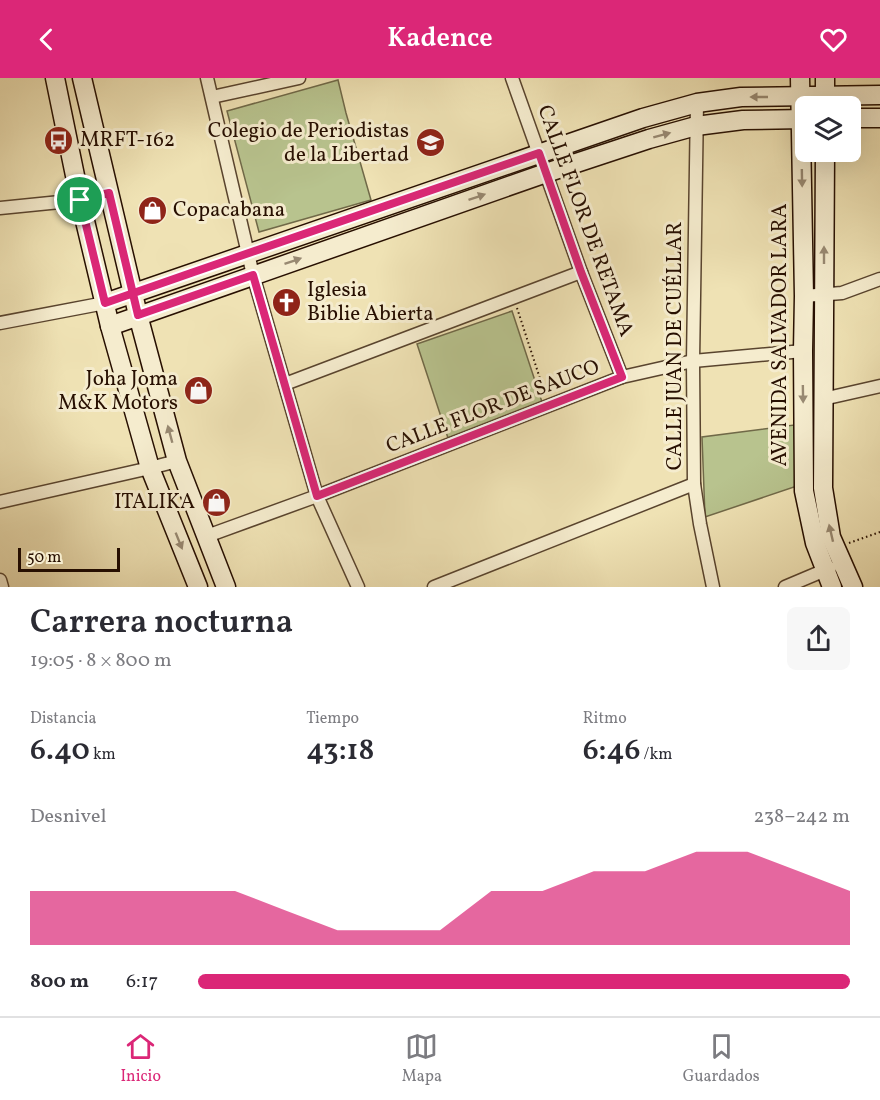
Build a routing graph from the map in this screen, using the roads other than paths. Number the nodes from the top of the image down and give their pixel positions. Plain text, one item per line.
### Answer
1 (55, 78) edge
2 (82, 78) edge
3 (207, 78) edge
4 (299, 78) edge
5 (512, 78) edge
6 (800, 78) edge
7 (825, 93) edge
8 (880, 95) edge
9 (795, 96) edge
10 (800, 96) joint
11 (212, 97) junction
12 (697, 103) junction
13 (861, 118) edge
14 (880, 118) edge
15 (795, 119) edge
16 (696, 126) junction
17 (539, 153) junction
18 (803, 162) edge
19 (825, 162) edge
20 (546, 173) junction
21 (109, 193) junction
22 (80, 200) junction
23 (0, 208) edge
24 (248, 253) junction
25 (581, 272) junction
26 (253, 275) junction
27 (880, 279) edge
28 (134, 293) junction
29 (824, 295) junction
30 (804, 296) junction
31 (105, 303) junction
32 (138, 315) junction
33 (0, 323) edge
34 (110, 326) junction
35 (803, 351) junction
36 (693, 361) junction
37 (622, 377) junction
38 (285, 384) junction
39 (880, 386) edge
40 (823, 399) junction
41 (177, 461) junction
42 (150, 468) junction
43 (694, 484) junction
44 (317, 496) junction
45 (0, 502) edge
46 (207, 536) junction
47 (838, 555) junction
48 (828, 579) edge
49 (0, 580) edge
50 (2, 587) edge
51 (198, 587) edge
52 (226, 587) edge
53 (358, 587) edge
54 (434, 587) edge
55 (713, 587) edge
56 (784, 587) edge
57 (853, 587) edge

1 - 22 street
2 - 21 street
3 - 11 street
4 - 11 street
5 - 17 street, CALLE FLOR DE RETAMA
6 - 10 street, AVENIDA SALVADOR LARA
7 - 8 street
7 - 10 street
9 -> 12 street
11 - 24 street
12 - 16 street, CALLE JUAN DE CUÉLLAR
12 - 17 street
13 - 14 street
15 - 16 street
20 -> 16 street
16 - 36 street, CALLE JUAN DE CUÉLLAR
17 - 20 street, CALLE FLOR DE RETAMA
17 - 24 street
18 -> 30 street, AVENIDA SALVADOR LARA
29 -> 19 street, AVENIDA SALVADOR LARA
20 - 25 street, CALLE FLOR DE RETAMA
26 -> 20 street
21 - 22 street
21 - 28 street
22 - 23 street
22 - 31 street
24 - 26 street
24 - 28 street
25 - 37 street, CALLE FLOR DE RETAMA
25 - 38 street
26 - 32 street
26 - 38 street
27 - 29 street
28 - 31 street
28 - 32 street
29 - 30 street
29 - 40 street, AVENIDA SALVADOR LARA
30 - 35 street, AVENIDA SALVADOR LARA
31 - 33 street
31 - 34 street
32 - 34 street
41 -> 32 street
34 - 42 street
35 - 36 street, CALLE FLOR DE SAUCO
35 -> 48 street, AVENIDA SALVADOR LARA
36 - 37 street, CALLE FLOR DE SAUCO
36 - 43 street, CALLE JUAN DE CUÉLLAR
37 - 44 street, CALLE FLOR DE SAUCO
38 - 44 street
39 - 40 street
47 -> 40 street, AVENIDA SALVADOR LARA
41 - 42 street
41 - 46 street
42 - 45 street
42 -> 51 street
43 - 54 street
43 - 55 street, CALLE JUAN DE CUÉLLAR
44 - 46 street, CALLE FLOR DE SAUCO
44 - 53 street
46 - 52 street
47 - 48 street
47 - 57 street, AVENIDA SALVADOR LARA
48 - 56 street
49 - 50 street

